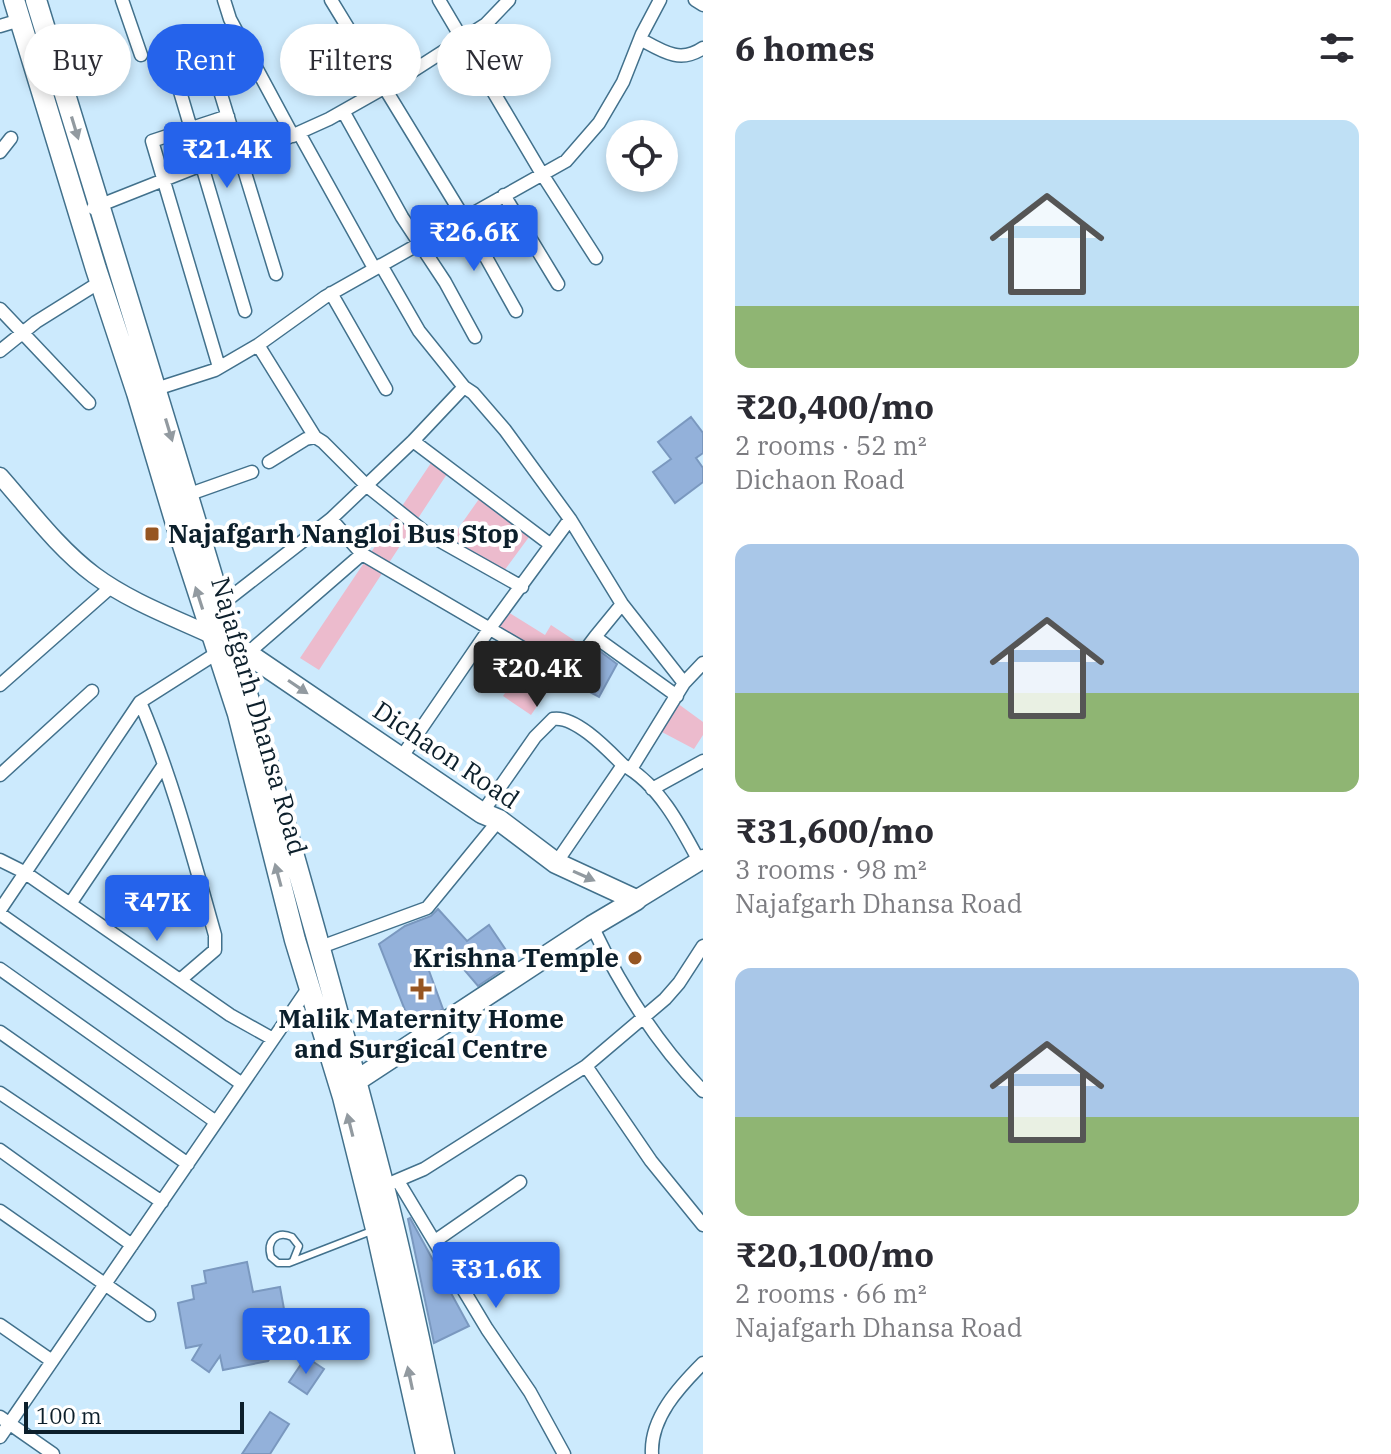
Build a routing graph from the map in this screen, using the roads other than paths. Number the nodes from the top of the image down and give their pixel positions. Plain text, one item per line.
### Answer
1 (36, 0) edge
2 (122, 0) edge
3 (224, 0) edge
4 (331, 0) edge
5 (439, 0) edge
6 (509, 0) edge
7 (660, 0) edge
8 (695, 0) edge
9 (703, 5) edge
10 (17, 10) edge
11 (345, 24) edge
12 (452, 24) edge
13 (486, 24) edge
14 (0, 26) edge
15 (640, 39) junction
16 (703, 48) edge
17 (141, 55) dead end
18 (181, 96) edge
19 (222, 96) edge
20 (369, 96) edge
21 (388, 96) edge
22 (495, 96) edge
23 (343, 111) junction
24 (228, 116) junction
25 (189, 128) junction
26 (296, 134) junction
27 (11, 138) dead end
28 (0, 152) edge
29 (239, 155) junction
30 (201, 166) junction
31 (542, 174) junction
32 (164, 181) junction
33 (504, 195) junction
34 (88, 209) junction
35 (464, 218) junction
36 (419, 243) junction
37 (596, 258) dead end
38 (378, 266) junction
39 (276, 274) dead end
40 (100, 282) junction
41 (558, 284) dead end
42 (331, 293) junction
43 (0, 309) edge
44 (245, 311) dead end
45 (516, 311) dead end
46 (22, 332) junction
47 (475, 337) dead end
48 (258, 345) junction
49 (0, 351) edge
50 (219, 367) junction
51 (464, 387) junction
52 (156, 389) junction
53 (386, 389) dead end
54 (89, 403) dead end
55 (315, 437) junction
56 (413, 441) junction
57 (269, 462) dead end
58 (252, 472) dead end
59 (0, 476) edge
60 (367, 486) junction
61 (187, 495) junction
62 (331, 519) junction
63 (570, 519) junction
64 (551, 545) junction
65 (362, 554) junction
66 (111, 587) junction
67 (522, 587) junction
68 (222, 604) junction
69 (622, 604) junction
70 (490, 628) junction
71 (595, 637) junction
72 (227, 646) junction
73 (703, 663) edge
74 (0, 665) edge
75 (5, 681) edge
76 (684, 683) junction
77 (92, 691) dead end
78 (677, 696) junction
79 (140, 702) junction
80 (401, 758) junction
81 (703, 761) edge
82 (163, 766) junction
83 (627, 767) junction
84 (0, 775) edge
85 (652, 789) junction
86 (490, 817) junction
87 (0, 860) edge
88 (701, 860) edge
89 (556, 863) junction
90 (24, 872) junction
91 (636, 900) junction
92 (70, 904) junction
93 (0, 912) edge
94 (592, 926) junction
95 (703, 946) edge
96 (318, 948) junction
97 (0, 969) edge
98 (180, 980) junction
99 (309, 987) junction
100 (645, 1018) junction
101 (0, 1032) edge
102 (273, 1039) junction
103 (586, 1066) junction
104 (242, 1084) junction
105 (348, 1086) junction
106 (703, 1091) edge
107 (0, 1093) edge
108 (216, 1122) junction
109 (0, 1150) edge
110 (188, 1164) junction
111 (520, 1182) dead end
112 (391, 1184) junction
113 (162, 1202) junction
114 (0, 1211) edge
115 (703, 1225) edge
116 (376, 1229) junction
117 (435, 1241) junction
118 (132, 1245) junction
119 (293, 1261) junction
120 (105, 1284) junction
121 (149, 1315) dead end
122 (0, 1325) edge
123 (52, 1361) junction
124 (703, 1363) edge
125 (5, 1420) edge
126 (0, 1437) edge
127 (53, 1454) edge
128 (426, 1454) edge
129 (444, 1454) edge
130 (564, 1454) edge
131 (652, 1454) edge

1 -> 34 main road
2 - 17 street
3 - 26 street
4 - 11 street
5 - 12 street
6 - 13 street
7 - 15 street
8 - 9 street
10 - 14 street
10 - 34 main road, Najafgarh Dhansa Road
15 - 16 street
15 - 31 street
18 - 25 street
19 - 24 street
20 - 23 street
21 - 35 street
22 - 31 street
23 - 26 street
23 - 36 street
24 - 25 street
24 - 29 street
25 - 30 street
25 - 32 street
26 - 29 street
26 - 38 street
27 - 28 street
29 - 30 street
29 - 39 street
30 - 32 street
30 - 44 street
31 - 33 street
31 - 37 street
32 - 34 street
32 - 50 street
33 - 35 street
33 - 41 street
34 - 40 main road, Najafgarh Dhansa Road
34 - 52 main road
35 - 36 street
35 - 45 street
36 - 38 street
36 - 47 street
38 - 42 street
38 - 51 street
40 - 46 street
72 -> 40 main road, Najafgarh Dhansa Road
42 - 48 street
42 - 53 street
43 - 46 street
46 - 49 street
46 - 54 street
48 - 50 street
48 - 55 street
50 - 52 street
51 - 56 street
51 - 63 street
52 -> 61 main road
55 - 57 street
55 - 60 street
56 - 60 street
56 - 64 street
58 - 61 street
59 - 66 street, Dichaon Road
60 - 62 street
60 - 67 street
61 - 68 main road
62 - 65 street
62 - 68 street
63 - 64 street
63 - 69 street
64 - 67 street
65 - 70 street
65 - 72 street
66 - 72 street, Dichaon Road
66 - 75 street
67 - 70 street
68 - 72 main road
69 - 71 street
69 - 76 street
70 - 71 street
70 - 80 street
71 - 78 street
72 - 79 street
72 -> 80 main road, Dichaon Road
72 - 96 main road
99 -> 72 main road, Najafgarh Dhansa Road
73 - 76 street
74 - 75 street
76 - 78 street
77 - 84 street
78 - 83 street
79 - 82 street
79 - 90 street
80 - 86 main road, Dichaon Road
81 - 85 street
82 - 92 street
82 - 98 street
83 - 85 street
83 - 86 street
83 - 89 street
85 - 88 street
86 - 89 main road, Dichaon Road
86 - 96 street
87 - 90 street
88 - 91 main road
89 -> 91 main road, Dichaon Road
90 - 92 street
90 - 93 street
91 - 94 main road
92 - 98 street
93 - 104 street
94 - 100 street
94 - 105 main road
95 - 100 street
96 - 105 main road
97 - 108 street
98 - 102 street
99 - 102 street
99 - 105 main road, Najafgarh Dhansa Road
100 - 103 street
100 - 106 street
101 - 110 street
102 - 104 street
103 - 112 street
103 - 115 street
104 - 108 street
105 - 112 main road
116 -> 105 main road, Najafgarh Dhansa Road
107 - 113 street
108 - 110 street
109 - 118 street
110 - 113 street
111 - 117 street
112 - 117 street
112 - 129 main road
113 - 118 street
114 - 120 street
116 - 119 lane
128 -> 116 main road, Najafgarh Dhansa Road
117 - 130 street
118 - 120 street
119 - 119 lane
120 - 121 street
120 - 123 street
122 - 123 street
123 - 125 street
124 - 131 street
125 - 126 street
125 - 127 street

